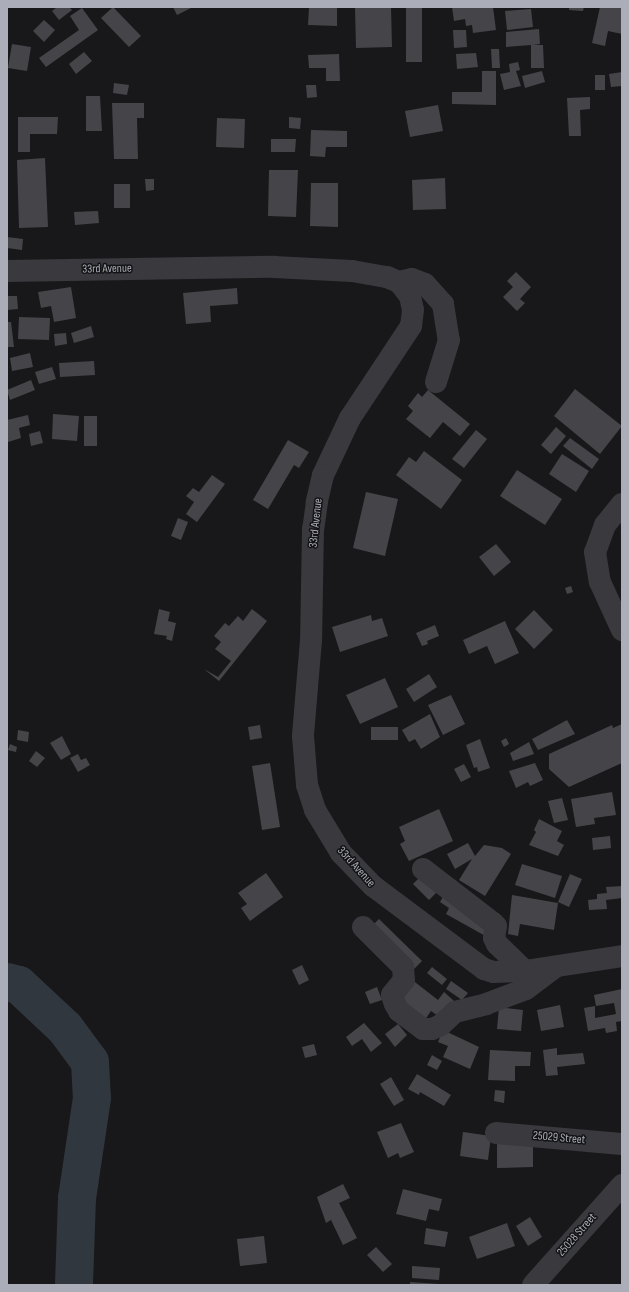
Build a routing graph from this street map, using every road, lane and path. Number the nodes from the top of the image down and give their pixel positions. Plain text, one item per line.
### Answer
1 (7, 271) edge
2 (399, 282) junction
3 (436, 382) dead end
4 (622, 504) edge
5 (622, 630) edge
6 (424, 869) dead end
7 (363, 927) dead end
8 (622, 956) edge
9 (554, 968) junction
10 (525, 971) junction
11 (496, 1133) dead end
12 (622, 1144) edge
13 (622, 1185) edge
14 (533, 1285) edge

1 - 2 street, 33rd Avenue
2 - 3 street
2 - 10 street, 33rd Avenue
4 - 5 street
6 - 10 street
7 - 9 street
8 - 9 street, 33rd Avenue
9 - 10 street, 33rd Avenue
11 - 12 street, 25029 Street
13 - 14 street, 25028 Street

